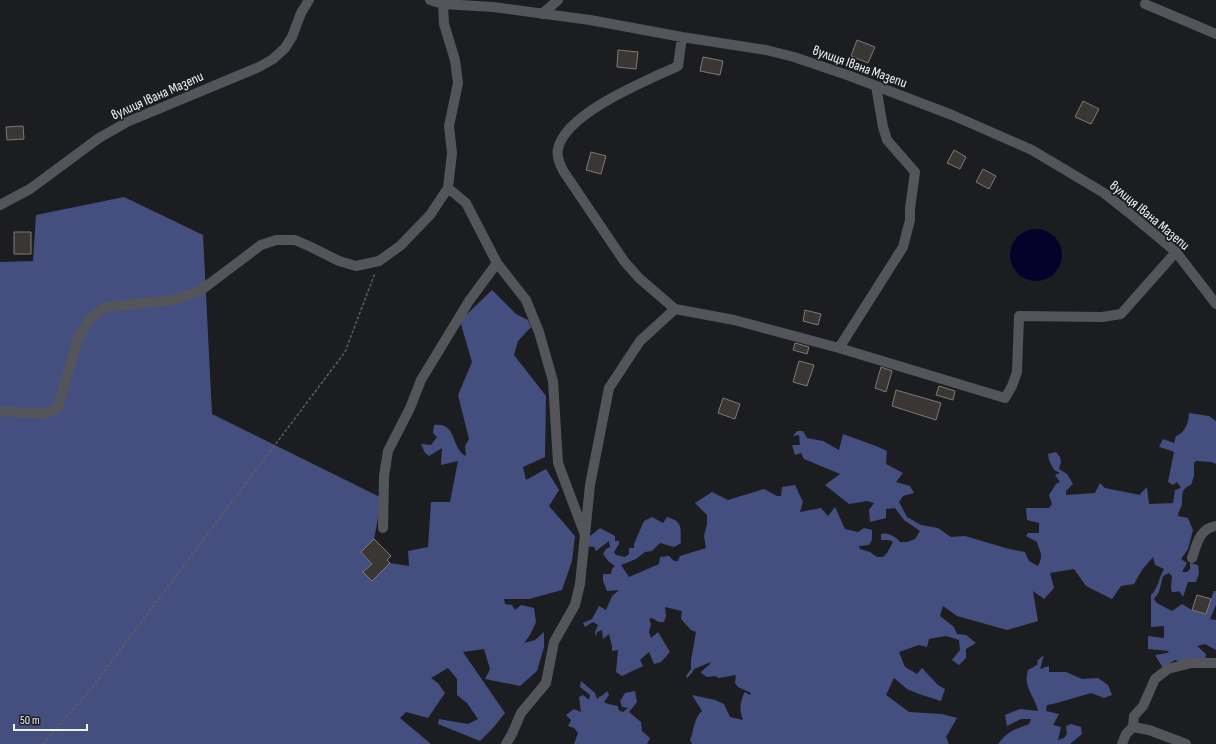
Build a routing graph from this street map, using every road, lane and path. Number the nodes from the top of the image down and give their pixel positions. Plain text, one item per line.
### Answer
1 (309, 0) edge
2 (430, 0) edge
3 (558, 0) edge
4 (443, 4) junction
5 (1145, 4) dead end
6 (542, 14) junction
7 (1216, 34) edge
8 (682, 37) junction
9 (876, 86) junction
10 (448, 188) junction
11 (0, 205) edge
12 (1176, 252) junction
13 (379, 261) junction
14 (497, 263) junction
15 (1216, 304) edge
16 (675, 309) junction
17 (839, 348) junction
18 (0, 411) edge
19 (1216, 526) edge
20 (383, 528) dead end
21 (585, 535) junction
22 (1192, 558) dead end
23 (1216, 662) edge
24 (1133, 727) junction
25 (43, 744) edge
26 (506, 744) edge
27 (1122, 744) edge
28 (1186, 744) edge

1 - 11 street, вулиця Івана Мазепи
2 - 4 street, вулиця Івана Мазепи
3 - 6 street
4 - 6 street, вулиця Івана Мазепи
4 - 10 street
5 - 7 street
6 - 8 street, вулиця Івана Мазепи
8 - 9 street, вулиця Івана Мазепи
8 - 16 street
9 - 12 street, вулиця Івана Мазепи
9 - 17 street
10 - 13 street
10 - 14 street
12 - 15 street, вулиця Івана Мазепи
12 - 17 street
13 - 18 street
13 - 25 path
14 - 20 street
14 - 21 street
16 - 17 street
16 - 21 street
19 - 22 street
21 - 26 street
23 - 24 street
24 - 27 street
24 - 28 street

